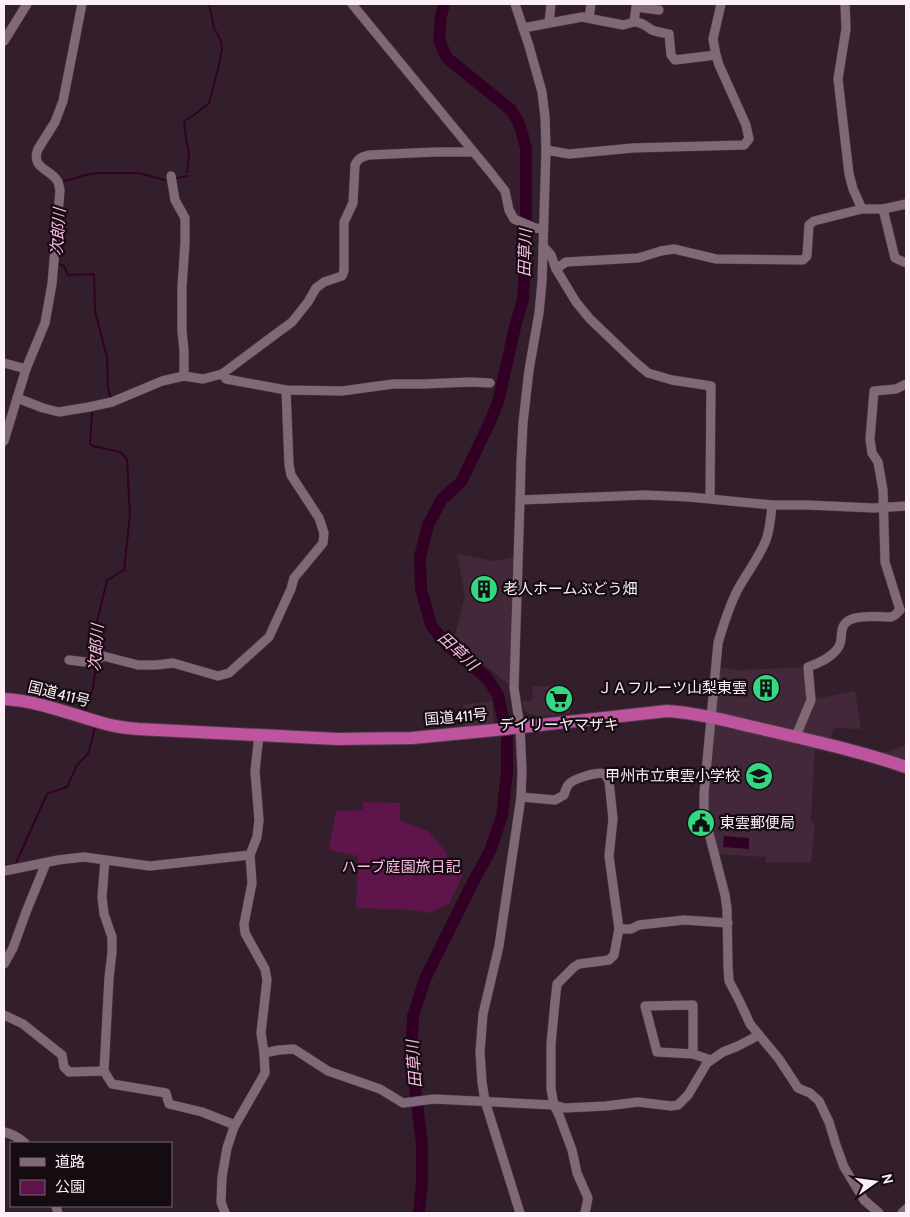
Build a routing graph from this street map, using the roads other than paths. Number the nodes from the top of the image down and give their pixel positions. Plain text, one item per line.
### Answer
1 (28, 4) edge
2 (82, 4) edge
3 (352, 4) edge
4 (515, 4) edge
5 (550, 4) edge
6 (591, 4) edge
7 (721, 4) edge
8 (846, 4) edge
9 (659, 10) dead end
10 (589, 18) junction
11 (549, 22) junction
12 (634, 22) junction
13 (523, 28) junction
14 (4, 41) edge
15 (716, 55) junction
16 (546, 150) junction
17 (473, 152) junction
18 (171, 176) dead end
19 (906, 204) edge
20 (883, 209) junction
21 (862, 210) junction
22 (539, 229) junction
23 (543, 246) junction
24 (906, 263) edge
25 (556, 269) junction
26 (4, 363) edge
27 (26, 369) junction
28 (222, 374) junction
29 (184, 376) junction
30 (490, 383) dead end
31 (906, 384) edge
32 (286, 390) junction
33 (17, 398) junction
34 (4, 441) edge
35 (710, 498) junction
36 (520, 500) junction
37 (772, 505) junction
38 (906, 506) edge
39 (882, 507) junction
40 (903, 611) edge
41 (69, 660) dead end
42 (4, 699) edge
43 (710, 717) junction
44 (515, 728) junction
45 (259, 736) junction
46 (796, 736) junction
47 (906, 767) edge
48 (520, 797) junction
49 (250, 855) junction
50 (105, 860) junction
51 (46, 863) junction
52 (4, 871) edge
53 (728, 923) junction
54 (619, 929) junction
55 (4, 964) edge
56 (4, 1015) edge
57 (759, 1035) junction
58 (264, 1053) junction
59 (693, 1054) junction
60 (710, 1060) junction
61 (104, 1071) junction
62 (486, 1101) junction
63 (554, 1105) junction
64 (235, 1125) junction
65 (4, 1132) edge
66 (24, 1142) edge
67 (906, 1209) edge
68 (225, 1213) edge
69 (520, 1213) edge
70 (585, 1213) edge
71 (879, 1213) edge
72 (902, 1213) edge

1 - 14 street
2 - 27 street
3 - 17 street
4 - 13 street
5 - 11 street
6 - 10 street
7 - 15 street
8 - 21 street
9 - 12 street
10 - 11 street
10 - 12 street
11 - 13 street
12 - 15 street
13 - 16 street
15 - 16 street
16 - 22 street
17 - 22 street
17 - 28 street
18 - 29 street
19 - 20 street
20 - 21 street
20 - 24 street
21 - 25 street
22 - 23 street
23 - 25 street
23 - 36 street
25 - 35 street
26 - 27 street
27 - 33 street
28 - 29 street
28 - 32 street
29 - 33 street
30 - 32 street
31 - 39 street
32 - 41 street
33 - 34 street
35 - 36 street
35 - 37 street
36 - 44 street
37 - 39 street
37 - 43 street
38 - 39 street
39 - 40 street
40 - 46 street
42 - 45 highway, 国道411号
43 - 44 highway, 国道411号
43 - 46 highway, 国道411号
43 - 53 street
44 - 45 highway, 国道411号
44 - 48 street
45 - 49 street
46 - 47 highway, 国道411号
48 - 54 street
48 - 62 street
49 - 50 street
49 - 58 street
50 - 51 street
50 - 61 street
51 - 52 street
51 - 55 street
53 - 54 street
53 - 57 street
54 - 63 street
56 - 61 street
57 - 60 street
57 - 71 street
58 - 62 street
58 - 64 street
59 - 59 street
59 - 60 street
60 - 63 street
61 - 64 street
62 - 63 street
62 - 69 street
63 - 70 street
64 - 68 street
65 - 66 street
67 - 72 street

